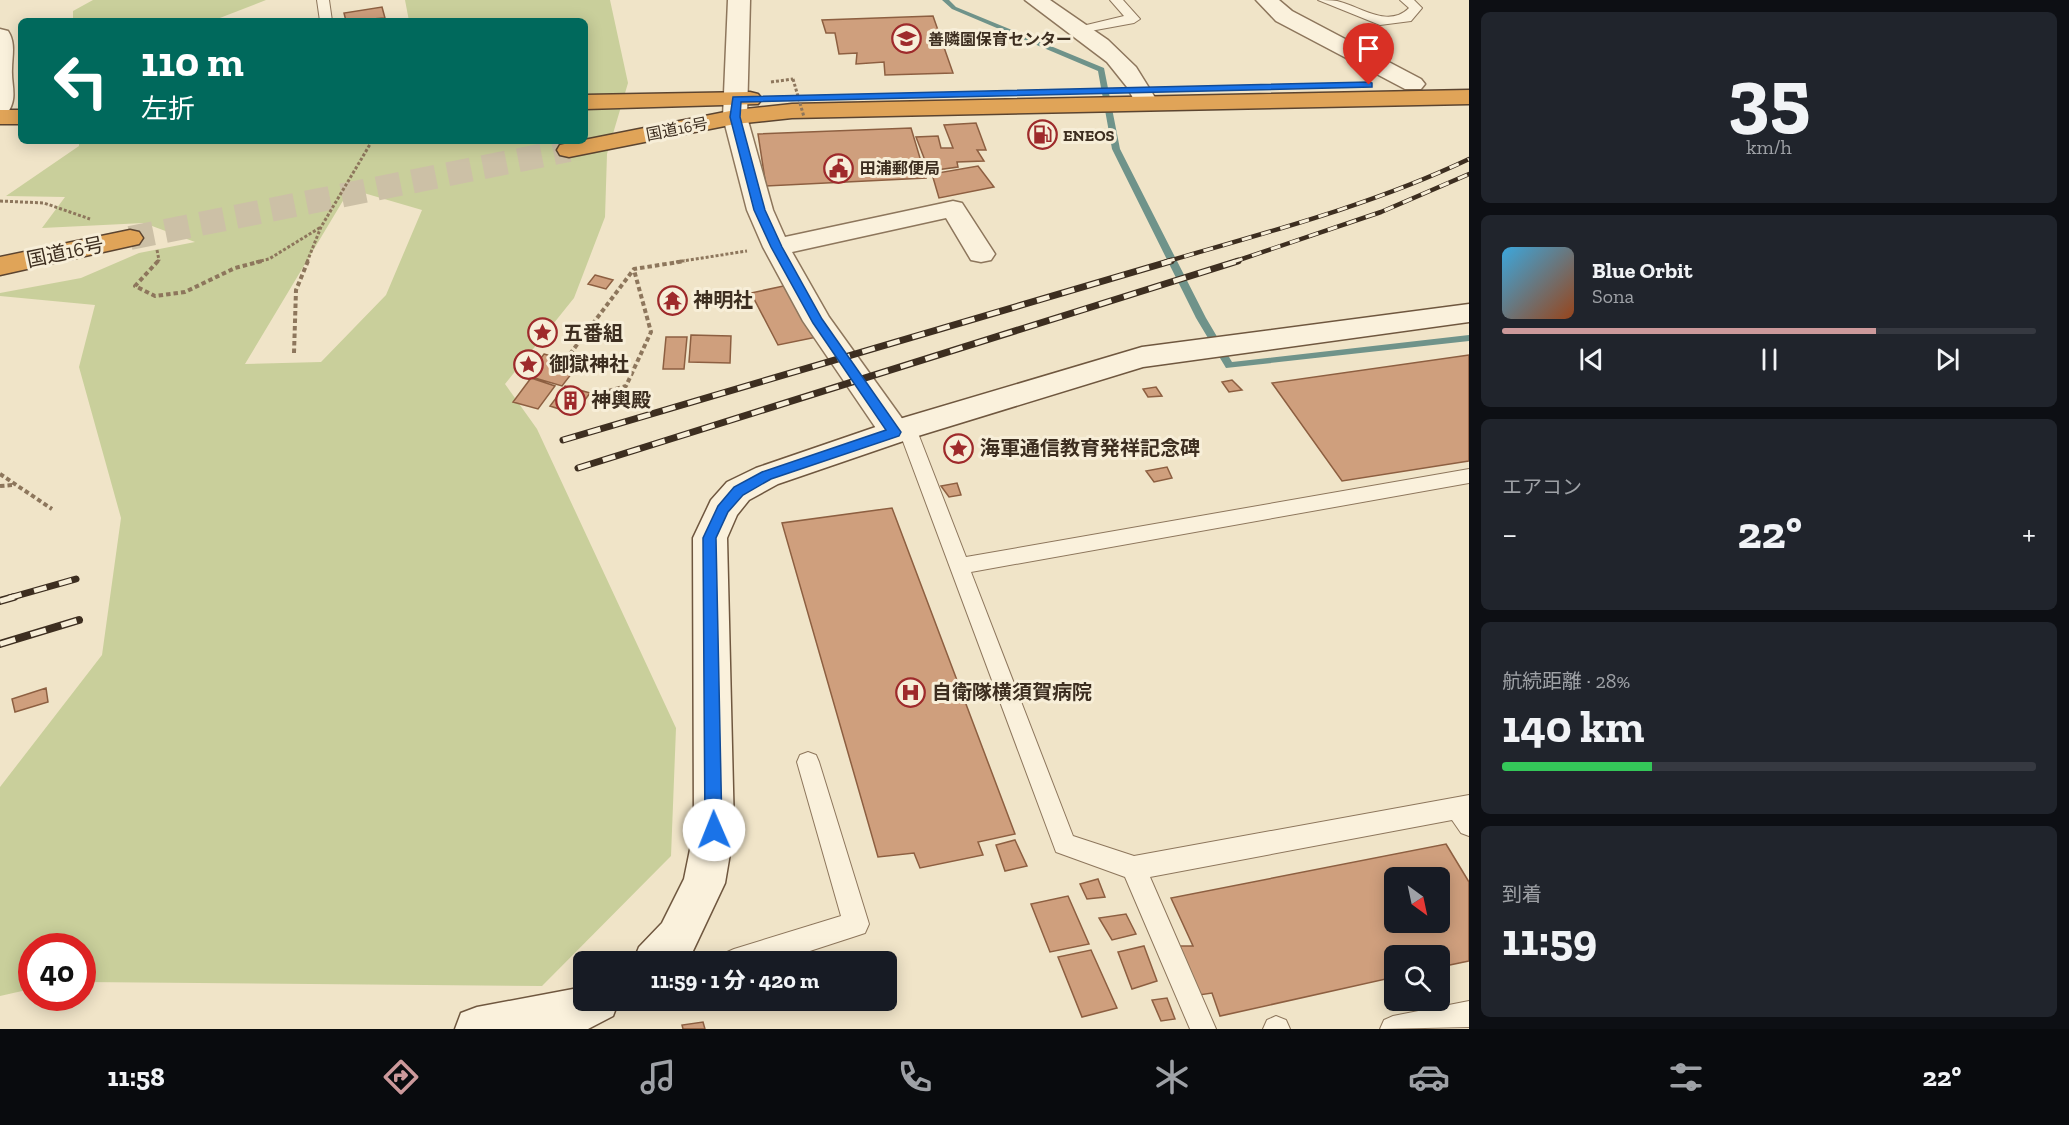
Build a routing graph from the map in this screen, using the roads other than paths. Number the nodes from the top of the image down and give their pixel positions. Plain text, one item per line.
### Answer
1 (323, 0) edge
2 (739, 0) edge
3 (1036, 0) edge
4 (1116, 0) edge
5 (1267, 0) edge
6 (1324, 0) edge
7 (1406, 0) edge
8 (326, 18) edge
9 (1079, 32) junction
10 (0, 36) edge
11 (0, 70) edge
12 (1469, 82) edge
13 (1413, 84) junction
14 (1137, 97) junction
15 (1469, 97) edge
16 (588, 102) edge
17 (0, 107) edge
18 (736, 108) junction
19 (0, 117) edge
20 (18, 117) edge
21 (568, 150) tunnel mouth
22 (142, 239) tunnel mouth
23 (776, 247) junction
24 (981, 254) dead end
25 (0, 266) edge
26 (1469, 314) edge
27 (901, 430) junction
28 (1469, 476) edge
29 (959, 566) junction
30 (808, 762) dead end
31 (1465, 813) edge
32 (1134, 868) junction
33 (665, 951) edge
34 (769, 951) edge
35 (573, 1009) edge
36 (1466, 1020) edge
37 (477, 1029) edge
38 (1203, 1029) edge
39 (1393, 1029) edge

1 - 8 lane
2 - 18 street
3 - 9 street
4 - 9 lane
5 - 13 street
6 - 7 lane
9 - 14 street
10 - 11 street
11 - 17 street
12 - 13 highway, 国道16号
13 - 14 highway, 国道16号
14 - 15 highway, 国道16号
14 - 18 highway, 国道16号
16 - 18 highway, 国道16号
18 - 21 highway, 国道16号
18 - 23 street
19 - 20 highway
22 - 25 highway, 国道16号
23 - 24 street
23 - 27 street
26 - 27 street
27 - 29 lane
27 - 33 street
28 - 29 lane
29 - 32 lane
30 - 34 lane
31 - 32 lane
32 - 38 lane
35 - 37 street
36 - 39 lane

